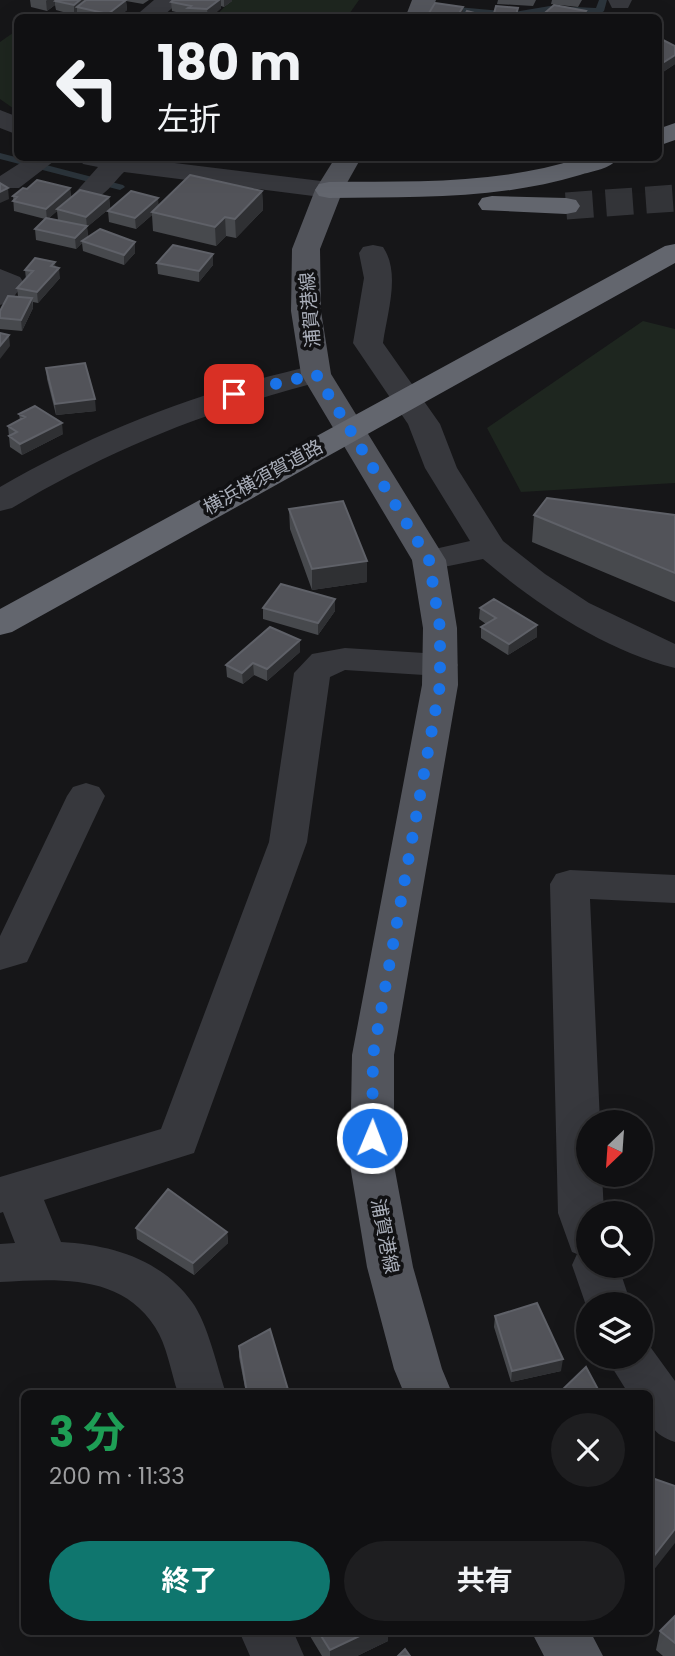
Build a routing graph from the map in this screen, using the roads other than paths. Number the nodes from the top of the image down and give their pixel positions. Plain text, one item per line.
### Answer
1 (169, 0) edge
2 (150, 14) edge
3 (40, 161) edge
4 (104, 161) edge
5 (121, 161) edge
6 (346, 161) edge
7 (596, 161) edge
8 (241, 168) edge
9 (9, 181) dead end
10 (88, 194) edge
11 (324, 202) junction
12 (566, 206) tunnel mouth
13 (675, 236) edge
14 (675, 252) edge
15 (373, 253) dead end
16 (0, 278) edge
17 (0, 296) edge
18 (316, 374) junction
19 (412, 386) junction
20 (0, 501) edge
21 (185, 510) junction
22 (489, 547) junction
23 (429, 560) junction
24 (0, 604) edge
25 (0, 624) edge
26 (675, 657) edge
27 (440, 665) junction
28 (86, 796) dead end
29 (675, 889) edge
30 (0, 956) edge
31 (9, 1193) edge
32 (581, 1201) edge
33 (45, 1260) junction
34 (0, 1263) edge
35 (638, 1369) edge
36 (201, 1390) edge
37 (427, 1390) edge
38 (675, 1419) edge
39 (267, 1635) edge
40 (560, 1635) edge
41 (277, 1656) edge
42 (576, 1656) edge

1 - 2 street
3 - 9 street
4 - 10 street
5 - 8 street
6 - 11 main road, 浦賀港線
7 - 11 highway
8 - 11 street
11 - 12 highway
11 - 18 main road, 浦賀港線
13 - 19 highway, 横浜横須賀道路
14 - 19 highway, 横浜横須賀道路
15 - 22 street
16 - 17 street
18 - 20 street
18 - 23 main road, 浦賀港線
19 - 21 highway, 横浜横須賀道路
21 - 24 highway, 横浜横須賀道路
21 - 25 highway, 横浜横須賀道路
22 - 23 street
22 - 26 street
23 - 27 main road, 浦賀港線
27 - 31 street
27 - 37 main road, 浦賀港線
28 - 30 street
29 - 32 street
31 - 33 street
33 - 34 street
33 - 36 street
35 - 38 street
39 - 41 street
40 - 42 main road

